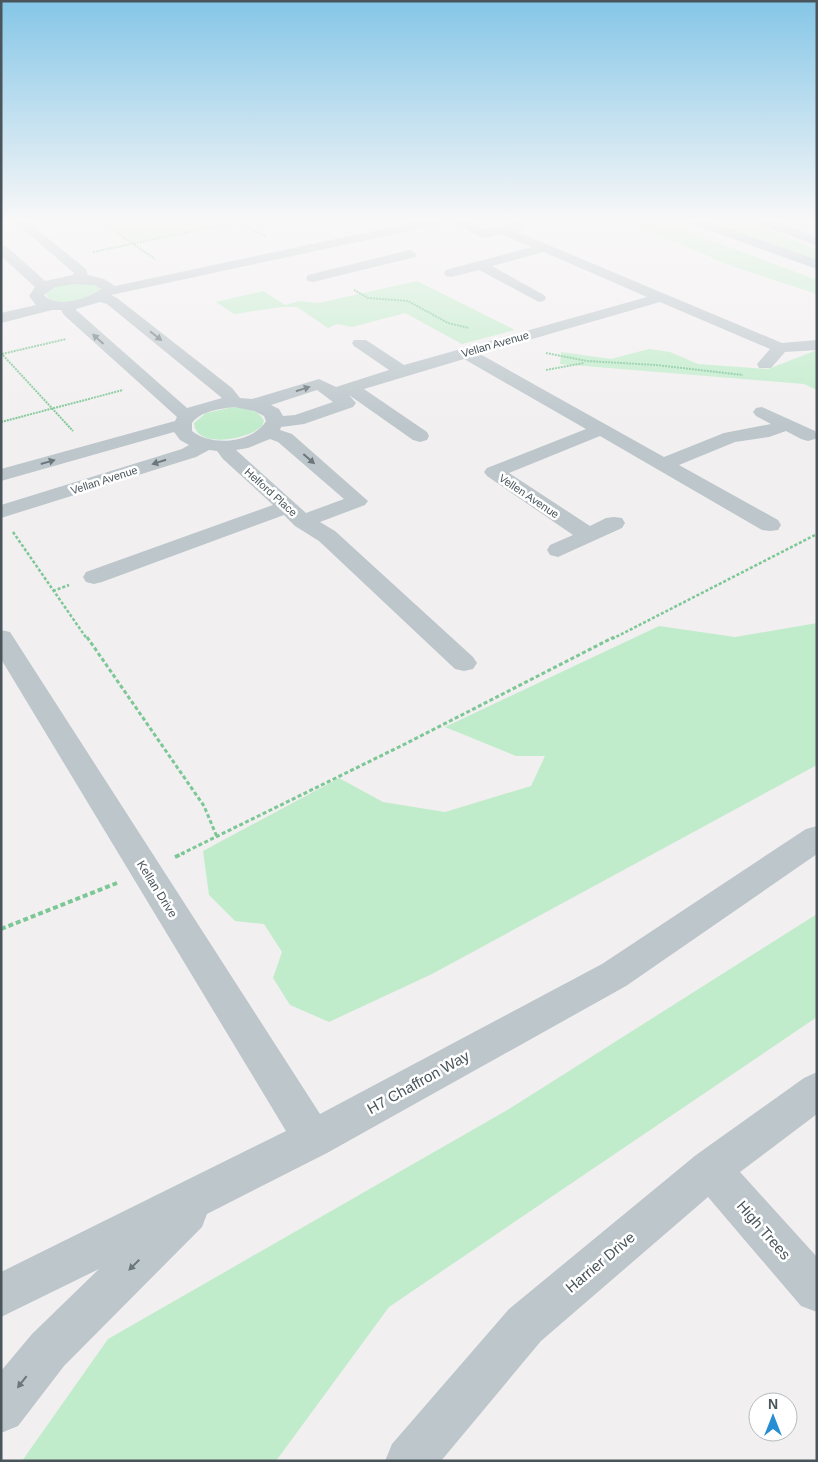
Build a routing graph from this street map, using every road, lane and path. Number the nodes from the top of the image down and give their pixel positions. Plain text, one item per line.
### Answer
1 (107, 289) edge
2 (126, 289) edge
3 (352, 289) edge
4 (522, 289) edge
5 (639, 289) edge
6 (40, 290) joint
7 (105, 294) junction
8 (19, 296) dead end
9 (539, 298) dead end
10 (659, 298) junction
11 (60, 305) junction
12 (1, 318) edge
13 (74, 337) dead end
14 (507, 340) junction
15 (360, 343) dead end
16 (817, 345) edge
17 (780, 348) junction
18 (466, 353) junction
19 (2, 354) edge
20 (589, 363) junction
21 (765, 364) dead end
22 (402, 371) junction
23 (746, 375) dead end
24 (515, 380) junction
25 (131, 388) dead end
26 (352, 389) junction
27 (333, 394) junction
28 (234, 402) junction
29 (256, 404) junction
30 (53, 408) junction
31 (762, 412) dead end
32 (185, 420) junction
33 (1, 422) edge
34 (786, 425) junction
35 (272, 428) junction
36 (602, 429) junction
37 (76, 434) dead end
38 (808, 435) dead end
39 (420, 436) dead end
40 (214, 445) junction
41 (665, 464) junction
42 (1, 475) edge
43 (1, 512) edge
44 (295, 514) junction
45 (614, 523) dead end
46 (770, 526) dead end
47 (12, 530) dead end
48 (817, 534) edge
49 (588, 535) junction
50 (558, 550) dead end
51 (94, 577) dead end
52 (1, 638) edge
53 (464, 663) dead end
54 (217, 837) junction
55 (817, 838) edge
56 (146, 871) junction
57 (1, 929) edge
58 (817, 1091) edge
59 (312, 1139) junction
60 (710, 1169) junction
61 (206, 1194) junction
62 (817, 1290) edge
63 (1, 1294) edge
64 (1, 1409) edge
65 (409, 1461) edge

1 - 7 street
2 - 7 street
3 - 14 path
4 - 9 street
5 - 10 street
6 - 8 street
6 - 11 street, Helford Place
7 - 11 street
7 -> 28 street
10 - 14 street, Vellan Avenue
10 - 17 street
11 - 12 street
32 -> 11 street, Helford Place
13 - 19 path
14 - 18 street, Vellan Avenue
14 - 20 path
15 - 22 street
16 - 17 street
17 - 21 street
18 - 22 street, Vellan Avenue
18 - 24 street
19 - 30 path
20 - 23 path
20 - 24 path
22 - 26 street, Vellan Avenue
24 - 36 street
25 - 30 path
26 - 27 street, Vellan Avenue
26 - 39 street
29 -> 27 street
27 - 35 street
28 - 29 street
28 - 32 street
29 - 35 street, Helford Place
30 - 33 path
30 - 37 path
31 - 34 street
32 - 40 street, Helford Place
42 -> 32 street
34 - 38 street
34 - 41 street
35 - 40 street
35 -> 44 street, Helford Place
36 - 41 street
36 - 49 street, Vellen Avenue
40 -> 43 street, Vellan Avenue
40 - 44 street, Helford Place
41 - 46 street
44 - 51 street
44 - 53 street
45 - 49 street
47 - 54 path
48 - 54 path
49 - 50 street
52 - 56 street, Kellan Drive
54 - 56 path
55 - 59 street, H7 Chaffron Way
56 - 57 path
56 - 59 street, Kellan Drive
58 - 60 street, Harrier Drive
59 - 61 street, H7 Chaffron Way
60 - 62 street, High Trees
60 - 65 street, Harrier Drive
61 - 63 street, H7 Chaffron Way
61 -> 64 street

